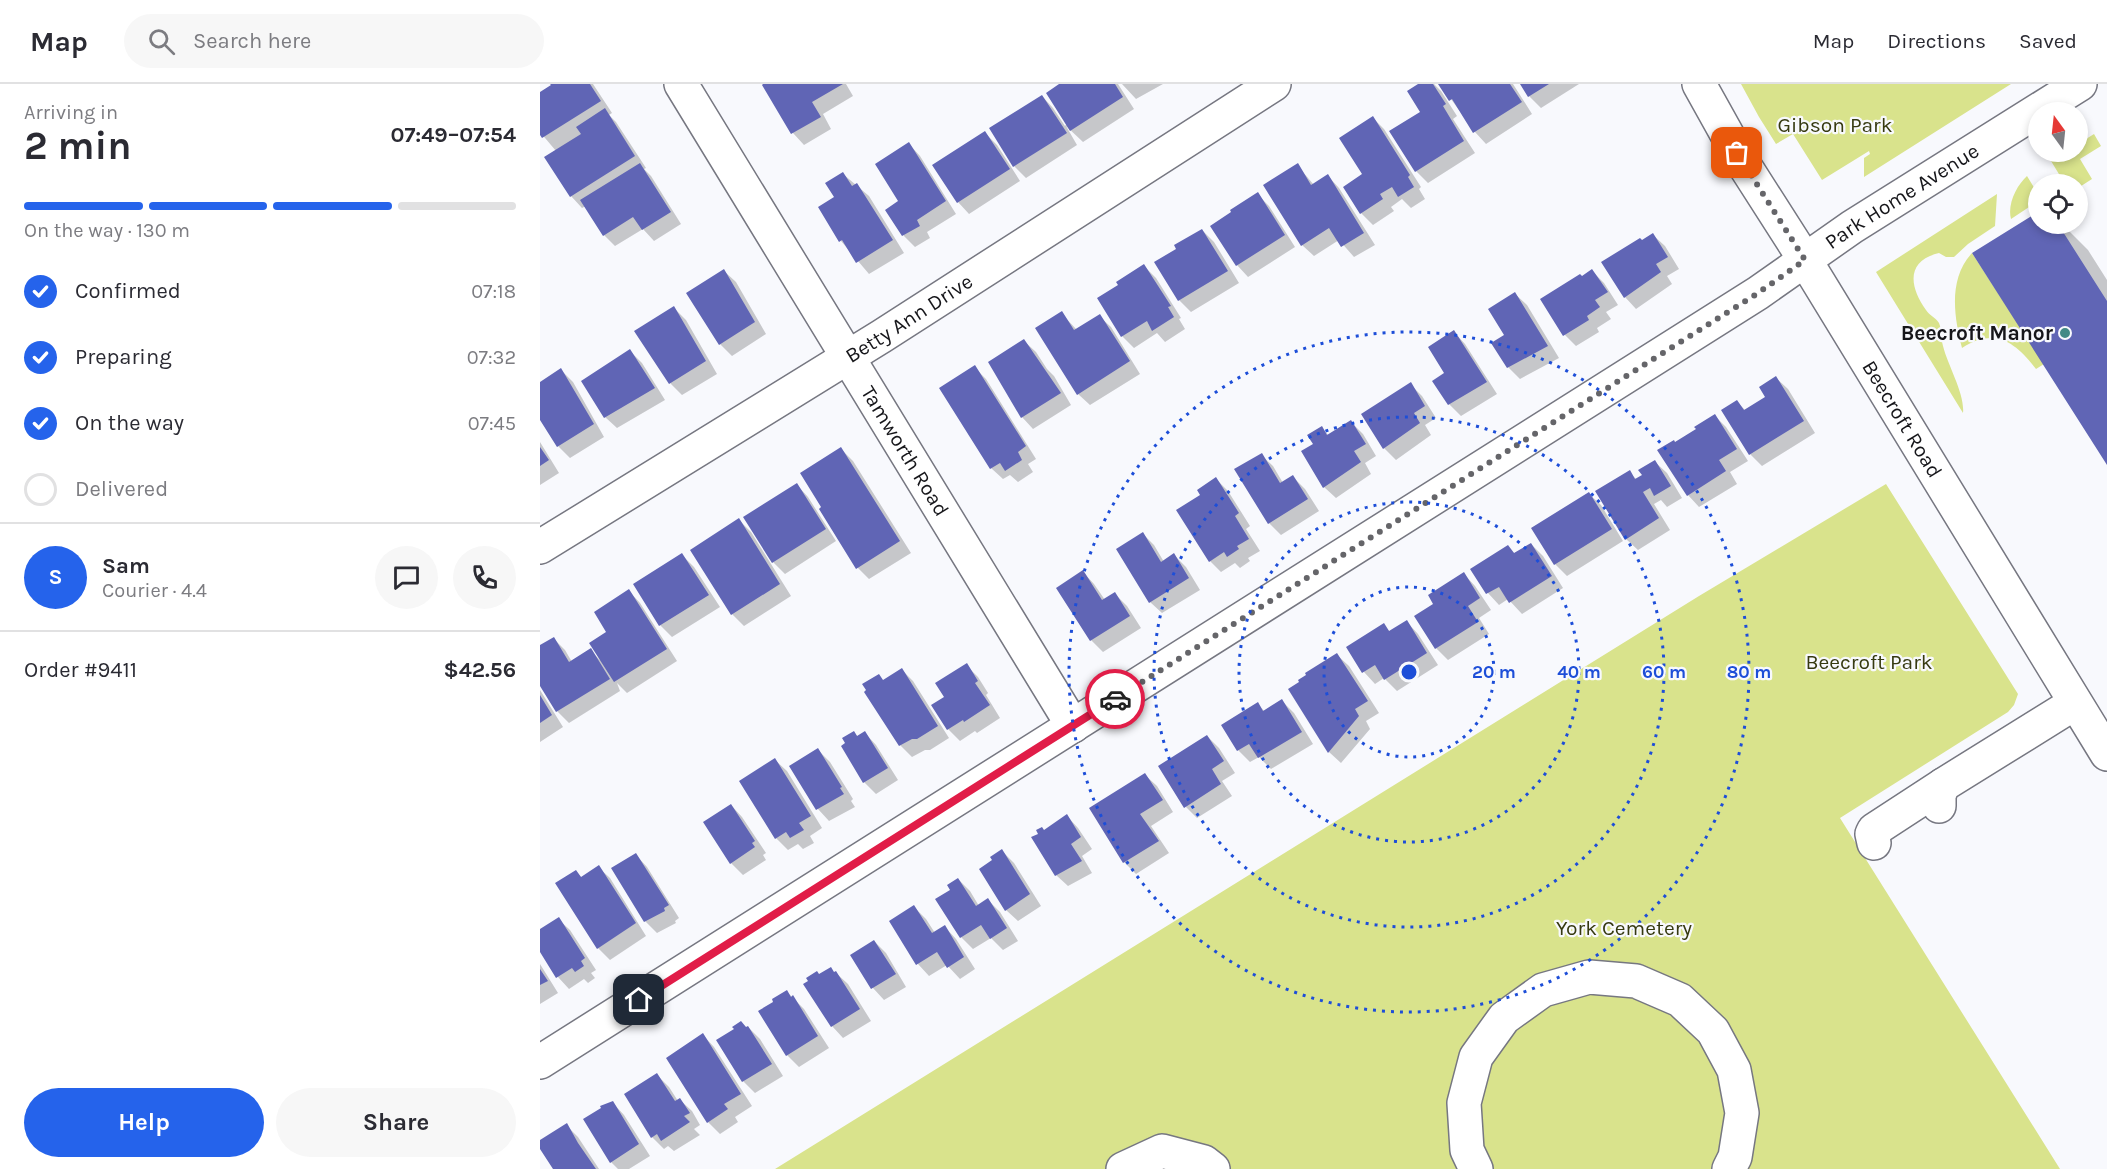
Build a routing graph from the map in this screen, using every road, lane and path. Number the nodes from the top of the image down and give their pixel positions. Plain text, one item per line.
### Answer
1 (681, 84) edge
2 (1274, 84) edge
3 (1698, 84) edge
4 (2080, 84) edge
5 (1805, 260) junction
6 (848, 356) junction
7 (540, 547) edge
8 (2070, 695) junction
9 (1073, 726) junction
10 (2107, 754) edge
11 (1875, 843) dead end
12 (540, 1062) edge
13 (1123, 1169) edge
14 (1213, 1169) edge
15 (1476, 1169) edge
16 (1730, 1169) edge

1 - 6 street, Tamworth Road
2 - 6 street, Betty Ann Drive
3 - 5 street, Beecroft Road
4 - 5 street, Park Home Avenue
5 - 8 street, Beecroft Road
5 - 9 street, Park Home Avenue
6 - 7 street, Betty Ann Drive
6 - 9 street, Tamworth Road
8 - 10 street, Beecroft Road
8 - 11 street
9 - 12 street, Park Home Avenue
13 - 14 street
15 - 16 street

